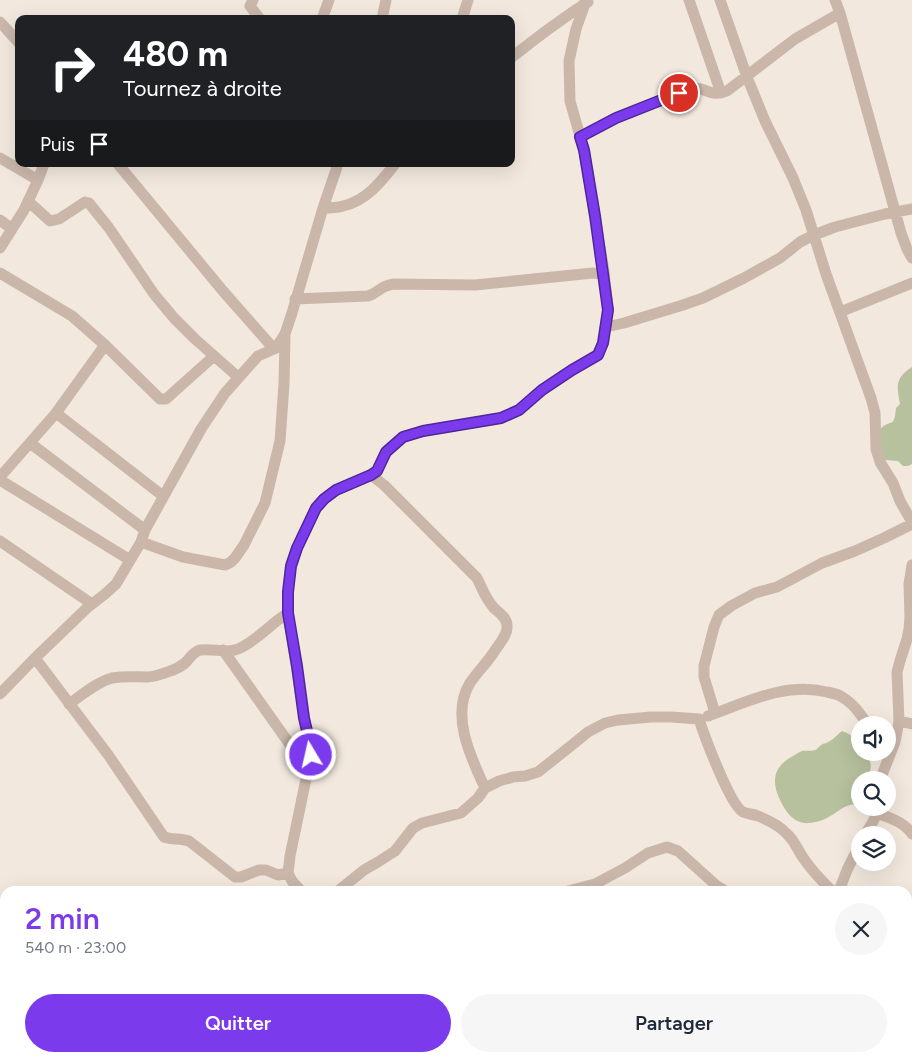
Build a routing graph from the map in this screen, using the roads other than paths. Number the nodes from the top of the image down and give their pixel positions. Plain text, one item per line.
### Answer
1 (329, 0) edge
2 (386, 0) edge
3 (468, 0) edge
4 (688, 0) edge
5 (720, 0) edge
6 (835, 0) edge
7 (587, 1) edge
8 (250, 2) edge
9 (840, 13) junction
10 (258, 15) edge
11 (323, 15) edge
12 (383, 15) edge
13 (463, 15) edge
14 (0, 22) edge
15 (15, 39) edge
16 (515, 55) edge
17 (747, 77) junction
18 (721, 94) junction
19 (580, 137) junction
20 (0, 158) edge
21 (15, 167) edge
22 (16, 167) edge
23 (43, 167) edge
24 (121, 167) edge
25 (337, 167) edge
26 (393, 167) edge
27 (38, 180) junction
28 (28, 201) junction
29 (323, 208) junction
30 (912, 209) edge
31 (895, 212) junction
32 (0, 220) edge
33 (12, 229) junction
34 (814, 235) junction
35 (0, 248) edge
36 (912, 258) edge
37 (0, 273) edge
38 (604, 274) junction
39 (912, 282) edge
40 (295, 299) junction
41 (840, 312) junction
42 (606, 327) junction
43 (285, 334) junction
44 (104, 345) junction
45 (274, 350) junction
46 (214, 356) junction
47 (238, 377) junction
48 (56, 413) junction
49 (30, 443) junction
50 (371, 475) junction
51 (0, 478) edge
52 (163, 496) junction
53 (912, 523) edge
54 (145, 530) junction
55 (0, 541) edge
56 (141, 542) junction
57 (130, 560) junction
58 (912, 565) edge
59 (92, 604) junction
60 (288, 613) junction
61 (224, 650) junction
62 (35, 658) junction
63 (0, 694) edge
64 (69, 704) junction
65 (715, 713) junction
66 (861, 716) edge
67 (699, 719) junction
68 (899, 722) junction
69 (912, 724) edge
70 (896, 737) edge
71 (308, 770) junction
72 (485, 788) junction
73 (889, 816) edge
74 (912, 834) edge
75 (851, 862) edge
76 (288, 873) junction
77 (296, 886) edge
78 (344, 886) edge
79 (587, 886) edge
80 (717, 886) edge
81 (828, 886) edge
82 (841, 886) edge

1 - 11 street
2 - 12 street
3 - 13 street
4 - 18 street
5 - 17 street
6 - 9 street
7 - 16 street
7 - 19 street
8 - 10 street
9 - 17 street
9 - 31 street
14 - 15 street
17 - 18 street
17 - 34 street
18 - 19 street
19 - 38 street
20 - 21 street
22 - 27 street
23 - 27 street
24 - 45 street
25 - 29 street
26 - 29 street
27 - 28 street
28 - 33 street
28 - 46 street
29 - 40 street
30 - 31 street
31 - 34 street
31 - 36 street
32 - 33 street
33 - 35 street
34 - 41 street
34 - 42 street
37 - 44 street
38 - 40 street
38 - 42 street
39 - 41 street
40 - 43 street
41 - 53 street
42 - 50 street
43 - 45 street
43 - 56 street
44 - 46 street
44 - 48 street
45 - 47 street
46 - 47 street
47 - 52 street
48 - 49 street
48 - 52 street
49 - 51 street
49 - 54 street
50 - 60 street
50 - 72 street
51 - 57 street
52 - 54 street
53 - 65 street
54 - 56 street
55 - 59 street
56 - 57 street
57 - 59 street
58 - 68 street
59 - 62 street
60 - 61 street
60 - 71 street
61 - 64 street
61 - 71 street
62 - 63 street
62 - 64 street
64 - 76 street
65 - 66 street
65 - 67 street
67 - 72 street
67 - 81 street
68 - 69 street
68 - 70 street
71 - 76 street
72 - 78 street
73 - 74 street
75 - 82 street
76 - 77 street
79 - 80 street

